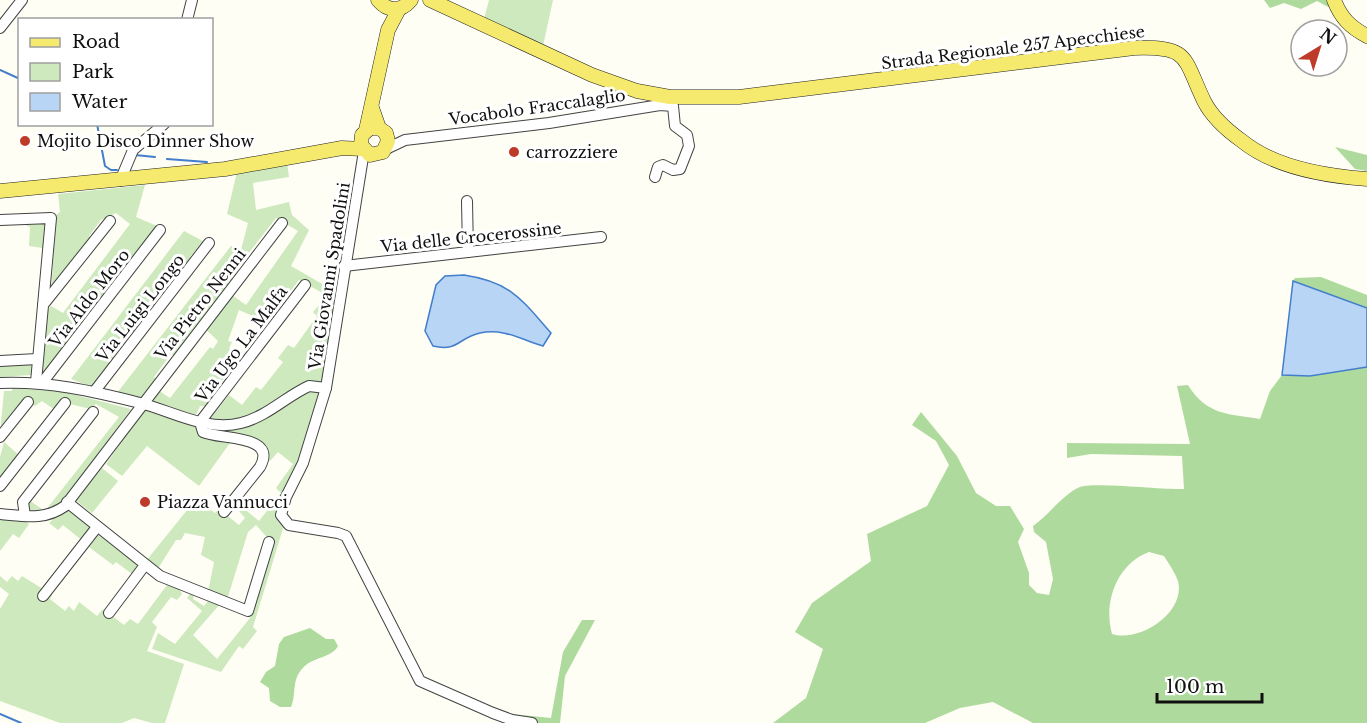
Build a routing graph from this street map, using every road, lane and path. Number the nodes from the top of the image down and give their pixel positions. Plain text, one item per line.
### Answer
1 (22, 0) edge
2 (192, 0) edge
3 (1334, 0) edge
4 (380, 2) edge
5 (434, 3) edge
6 (406, 5) edge
7 (188, 18) edge
8 (0, 28) edge
9 (388, 30) junction
10 (1367, 36) edge
11 (162, 126) edge
12 (372, 141) junction
13 (655, 177) dead end
14 (1367, 179) edge
15 (120, 182) junction
16 (0, 191) edge
17 (467, 201) dead end
18 (0, 220) edge
19 (110, 221) dead end
20 (282, 223) dead end
21 (160, 230) dead end
22 (601, 237) dead end
23 (209, 243) dead end
24 (468, 252) junction
25 (344, 266) junction
26 (305, 285) dead end
27 (42, 306) junction
28 (38, 359) junction
29 (0, 361) edge
30 (39, 382) junction
31 (0, 383) edge
32 (326, 388) junction
33 (94, 392) junction
34 (28, 402) dead end
35 (65, 404) dead end
36 (142, 404) junction
37 (93, 412) dead end
38 (200, 422) junction
39 (0, 437) edge
40 (0, 486) edge
41 (68, 502) junction
42 (224, 512) dead end
43 (0, 514) edge
44 (25, 516) junction
45 (97, 526) junction
46 (269, 542) dead end
47 (145, 565) junction
48 (43, 596) dead end
49 (109, 613) dead end
50 (532, 723) edge

1 - 8 street
2 - 7 street
3 - 10 main road
4 - 6 main road
4 - 9 main road
5 - 6 main road
5 - 14 main road, Strada Regionale 257 Apecchiese
6 - 9 main road
9 - 12 main road
11 - 15 street
12 - 13 street, Vocabolo Fraccalaglio
12 - 15 main road
12 - 25 street, Via Giovanni Spadolini
15 - 16 main road
17 - 24 street
18 - 27 street
19 - 27 street
20 - 36 street, Via Pietro Nenni
21 - 30 street, Via Aldo Moro
22 - 24 street, Via delle Crocerossine
23 - 33 street, Via Luigi Longo
24 - 25 street, Via delle Crocerossine
25 - 32 street, Via Giovanni Spadolini
26 - 38 street, Via Ugo La Malfa
27 - 28 street
28 - 29 street
28 - 30 street
30 - 31 street
30 - 33 street
32 - 38 street
32 - 50 street, Via Giovanni Spadolini
33 - 36 street
34 - 39 street
35 - 40 street
36 - 38 street
36 - 41 street, Via Pietro Nenni
37 - 44 street
38 - 42 street
41 - 44 street
41 - 45 street
43 - 44 street
45 - 47 street
45 - 48 street
46 - 47 street
47 - 49 street

